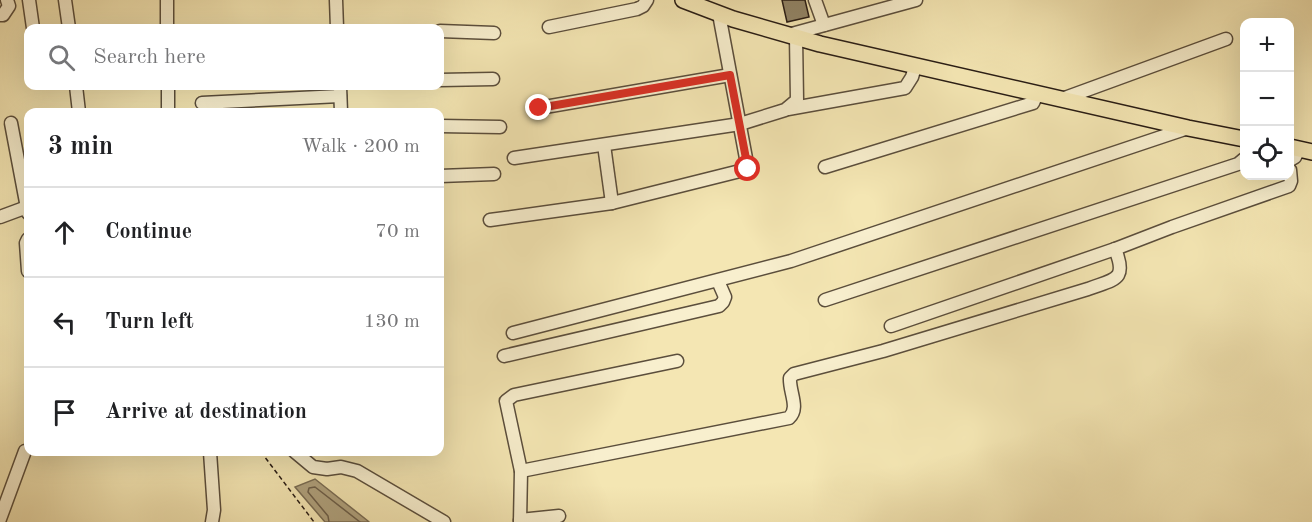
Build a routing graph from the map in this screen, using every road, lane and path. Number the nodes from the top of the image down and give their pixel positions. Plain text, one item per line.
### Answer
1 (7, 0) edge
2 (29, 0) edge
3 (65, 0) edge
4 (167, 0) edge
5 (336, 0) edge
6 (647, 0) edge
7 (683, 0) edge
8 (815, 0) edge
9 (916, 0) edge
10 (719, 14) junction
11 (0, 15) edge
12 (32, 24) edge
13 (68, 24) edge
14 (167, 24) edge
15 (337, 24) edge
16 (824, 25) junction
17 (549, 27) dead end
18 (444, 31) edge
19 (494, 33) dead end
20 (792, 36) junction
21 (1226, 39) dead end
22 (915, 67) junction
23 (730, 75) junction
24 (494, 79) dead end
25 (444, 80) edge
26 (77, 90) edge
27 (168, 90) edge
28 (340, 91) edge
29 (1037, 94) junction
30 (1062, 99) junction
31 (202, 103) dead end
32 (79, 108) edge
33 (168, 108) edge
34 (341, 108) edge
35 (539, 108) dead end
36 (784, 110) junction
37 (11, 123) dead end
38 (740, 124) junction
39 (444, 126) edge
40 (500, 127) dead end
41 (1188, 128) junction
42 (1240, 138) edge
43 (604, 145) junction
44 (513, 158) dead end
45 (1240, 163) edge
46 (825, 167) dead end
47 (494, 174) dead end
48 (444, 176) edge
49 (1291, 180) edge
50 (24, 190) edge
51 (612, 203) junction
52 (24, 211) edge
53 (0, 217) edge
54 (490, 220) dead end
55 (1115, 249) junction
56 (718, 281) junction
57 (825, 300) dead end
58 (891, 326) dead end
59 (513, 333) dead end
60 (504, 356) dead end
61 (677, 361) dead end
62 (24, 454) edge
63 (210, 456) edge
64 (264, 456) edge
65 (300, 456) edge
66 (521, 471) junction
67 (560, 516) dead end
68 (0, 519) edge
69 (520, 521) edge
70 (212, 522) edge
71 (314, 522) edge
72 (444, 522) edge

1 - 11 street
2 - 12 street
3 - 13 street
4 - 14 street
5 - 15 street
6 - 17 street
7 - 10 main road
8 - 16 street
9 - 16 street
10 - 20 main road
10 - 23 street
16 - 20 street
18 - 19 street
20 - 22 main road
20 - 36 street
21 - 30 street
22 - 29 main road
22 - 36 street
23 - 35 street
23 - 38 street
24 - 25 street
26 - 32 street
27 - 33 street
28 - 31 street
28 - 34 street
29 - 30 main road
29 - 46 street
30 - 41 main road
36 - 38 street
37 - 50 street
38 - 43 street
38 - 51 street
39 - 40 street
41 - 42 main road
41 - 56 street
43 - 44 street
43 - 51 street
45 - 57 street
47 - 48 street
49 - 55 street
51 - 54 street
52 - 53 street
55 - 58 street
55 - 66 street
56 - 59 street
56 - 60 street
61 - 66 street
62 - 68 street
63 - 70 street
64 - 71 path
65 - 72 street
66 - 69 street
67 - 69 street

